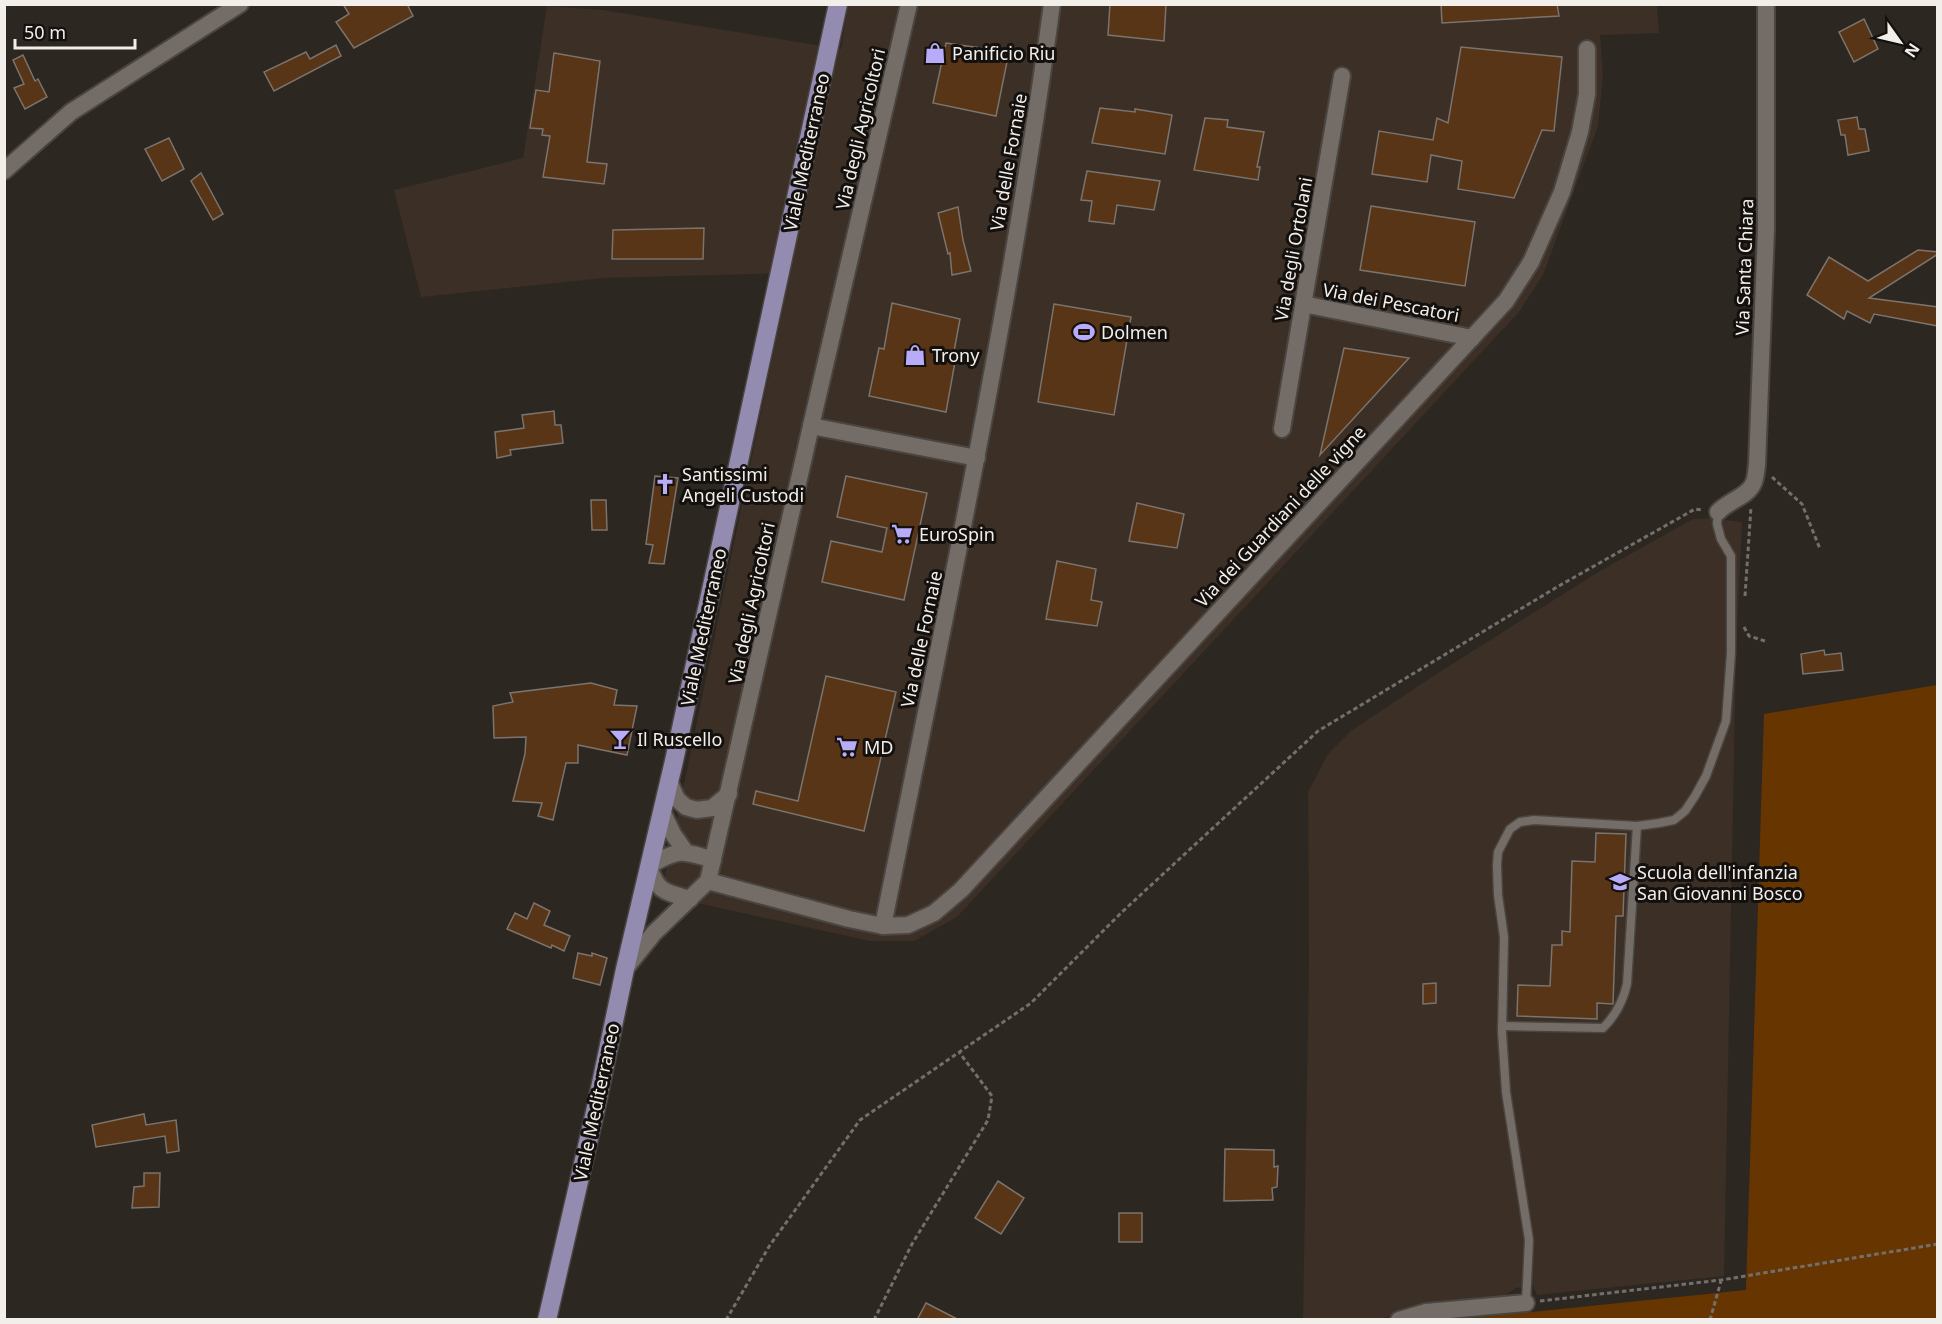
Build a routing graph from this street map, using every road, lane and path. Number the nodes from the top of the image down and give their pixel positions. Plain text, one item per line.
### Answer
1 (240, 4) edge
2 (838, 4) edge
3 (909, 4) edge
4 (1052, 4) edge
5 (1766, 4) edge
6 (1587, 49) dead end
7 (1342, 76) dead end
8 (4, 171) edge
9 (1303, 304) junction
10 (1472, 338) junction
11 (811, 426) junction
12 (1281, 429) dead end
13 (977, 458) junction
14 (1757, 465) junction
15 (1753, 484) junction
16 (1718, 512) junction
17 (1820, 549) dead end
18 (1744, 598) dead end
19 (1743, 620) dead end
20 (1765, 641) dead end
21 (669, 781) junction
22 (729, 794) junction
23 (662, 811) junction
24 (1637, 826) junction
25 (685, 851) junction
26 (713, 860) junction
27 (649, 866) junction
28 (708, 882) junction
29 (690, 899) junction
30 (883, 926) junction
31 (625, 969) junction
32 (1503, 1026) junction
33 (959, 1052) junction
34 (1938, 1244) edge
35 (1721, 1280) junction
36 (1526, 1303) junction
37 (547, 1320) edge
38 (726, 1320) edge
39 (874, 1320) edge
40 (1399, 1320) edge
41 (1710, 1320) edge

1 - 8 street
2 - 21 main road, Viale Mediterraneo
3 - 11 street, Via degli Agricoltori
4 - 13 street, Via delle Fornaie
5 - 14 street, Via Santa Chiara
6 - 10 street, Via dei Guardiani delle vigne
7 - 9 street, Via degli Ortolani
9 - 10 street, Via dei Pescatori
9 - 12 street, Via degli Ortolani
10 - 30 street, Via dei Guardiani delle vigne
11 - 13 street
11 - 22 street, Via degli Agricoltori
13 - 30 street, Via delle Fornaie
14 - 15 street, Via Santa Chiara
14 - 17 path
15 - 16 street
15 - 18 path
16 - 24 lane
16 - 33 path
19 - 20 path
21 - 22 street
21 - 23 main road, Viale Mediterraneo
22 - 26 street, Via degli Agricoltori
23 - 25 street
23 - 27 main road, Viale Mediterraneo
24 - 32 lane
24 - 32 lane
25 - 26 street
25 - 27 street
26 - 28 street, Via degli Agricoltori
27 - 29 street
27 - 31 main road, Viale Mediterraneo
28 - 29 street
28 - 30 street, Via dei Guardiani delle vigne
29 - 31 street
31 - 37 main road, Viale Mediterraneo
32 - 36 lane
33 - 38 path
33 - 39 path
34 - 35 path
35 - 36 path
35 - 41 path
36 - 40 street

